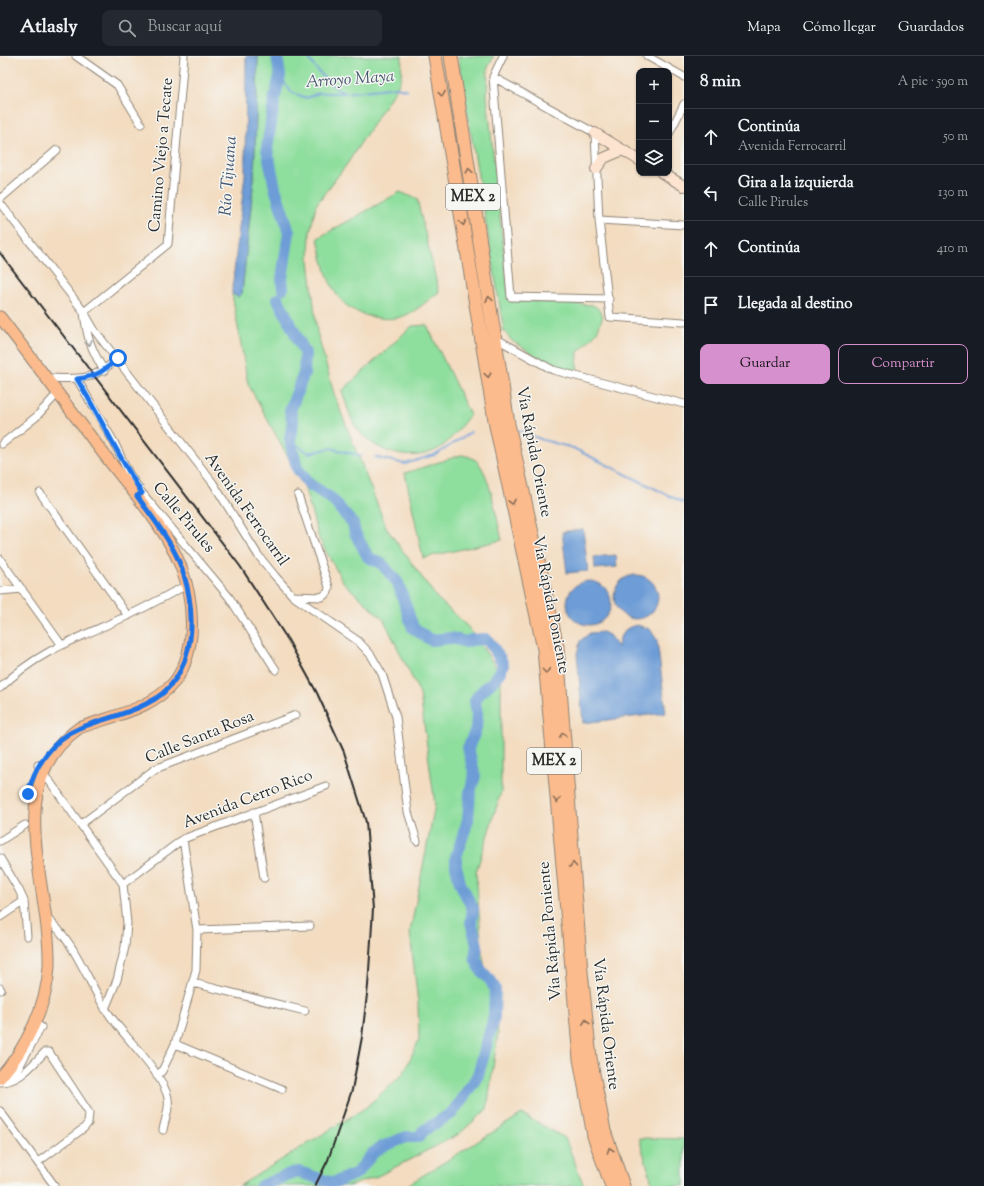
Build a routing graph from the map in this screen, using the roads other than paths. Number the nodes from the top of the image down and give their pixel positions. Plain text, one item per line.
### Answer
1 (76, 56) edge
2 (184, 56) edge
3 (435, 56) edge
4 (451, 56) edge
5 (503, 56) edge
6 (647, 56) edge
7 (493, 77) junction
8 (684, 77) edge
9 (684, 104) edge
10 (141, 124) dead end
11 (672, 128) edge
12 (595, 132) junction
13 (57, 150) dead end
14 (623, 150) junction
15 (636, 158) edge
16 (596, 169) junction
17 (667, 176) edge
18 (684, 186) edge
19 (0, 199) edge
20 (0, 203) edge
21 (598, 220) junction
22 (684, 225) edge
23 (609, 299) junction
24 (84, 312) junction
25 (0, 317) edge
26 (684, 322) edge
27 (495, 338) junction
28 (118, 358) junction
29 (104, 371) junction
30 (47, 378) junction
31 (77, 379) junction
32 (58, 393) junction
33 (684, 404) edge
34 (2, 444) dead end
35 (40, 493) dead end
36 (139, 494) junction
37 (298, 495) dead end
38 (0, 559) edge
39 (187, 585) junction
40 (22, 590) junction
41 (0, 592) edge
42 (293, 596) junction
43 (128, 616) junction
44 (61, 644) junction
45 (276, 670) dead end
46 (0, 688) edge
47 (296, 715) dead end
48 (38, 765) junction
49 (326, 786) dead end
50 (254, 812) junction
51 (81, 824) junction
52 (25, 825) junction
53 (183, 839) junction
54 (0, 841) edge
55 (417, 841) dead end
56 (0, 858) edge
57 (264, 878) dead end
58 (123, 884) junction
59 (24, 901) junction
60 (0, 917) edge
61 (45, 917) junction
62 (310, 926) dead end
63 (197, 930) junction
64 (27, 936) dead end
65 (193, 983) junction
66 (105, 1009) junction
67 (305, 1011) dead end
68 (174, 1044) junction
69 (157, 1076) junction
70 (2, 1081) edge
71 (282, 1089) dead end
72 (0, 1111) edge
73 (163, 1130) dead end
74 (38, 1162) junction
75 (54, 1184) dead end
76 (612, 1186) edge
77 (624, 1186) edge

1 - 10 street
2 - 24 street, Camino Viejo a Tecate
3 -> 76 highway, Vía Rápida Poniente / MEX 2
27 -> 4 highway, Vía Rápida Oriente / MEX 2
5 - 7 street
6 - 8 street
7 - 12 street
7 - 23 street
9 - 11 street
12 - 14 street
12 - 16 street
13 - 19 street
14 - 15 street
14 - 16 street
16 - 21 street
17 - 18 street
20 - 24 street, Avenida Ferrocarril
21 - 22 street
21 - 23 street
23 - 26 street
24 - 28 street, Avenida Ferrocarril
24 -> 29 street
25 - 30 main road
27 - 33 street
77 -> 27 highway, Vía Rápida Oriente / MEX 2
28 - 29 street
28 - 42 street, Avenida Ferrocarril
29 - 31 street
30 - 31 street
30 - 32 main road
31 - 36 street, Calle Pirules
32 - 34 street
32 - 36 main road
35 - 43 street
36 - 39 main road
36 - 45 street, Calle Pirules
37 - 42 street
38 - 40 street
39 - 43 street
39 - 48 main road
40 - 41 street
40 - 44 street
42 - 55 street, Avenida Ferrocarril
43 - 44 street
44 - 46 street
47 - 51 street, Calle Santa Rosa
48 - 51 street
48 - 52 main road
49 - 50 street, Avenida Cerro Rico
50 - 53 street, Avenida Cerro Rico
50 - 57 street
51 - 58 street
52 - 54 street
52 - 61 main road
53 - 58 street, Avenida Cerro Rico
53 - 63 street
56 - 59 street
58 - 66 street
59 - 60 street
59 - 64 street
61 - 66 street
61 - 70 main road
62 - 63 street
63 - 65 street
65 - 67 street
65 - 68 street
66 - 69 street
68 - 69 street
68 - 71 street
69 - 73 street
70 - 74 street
72 - 74 street
74 - 75 street

